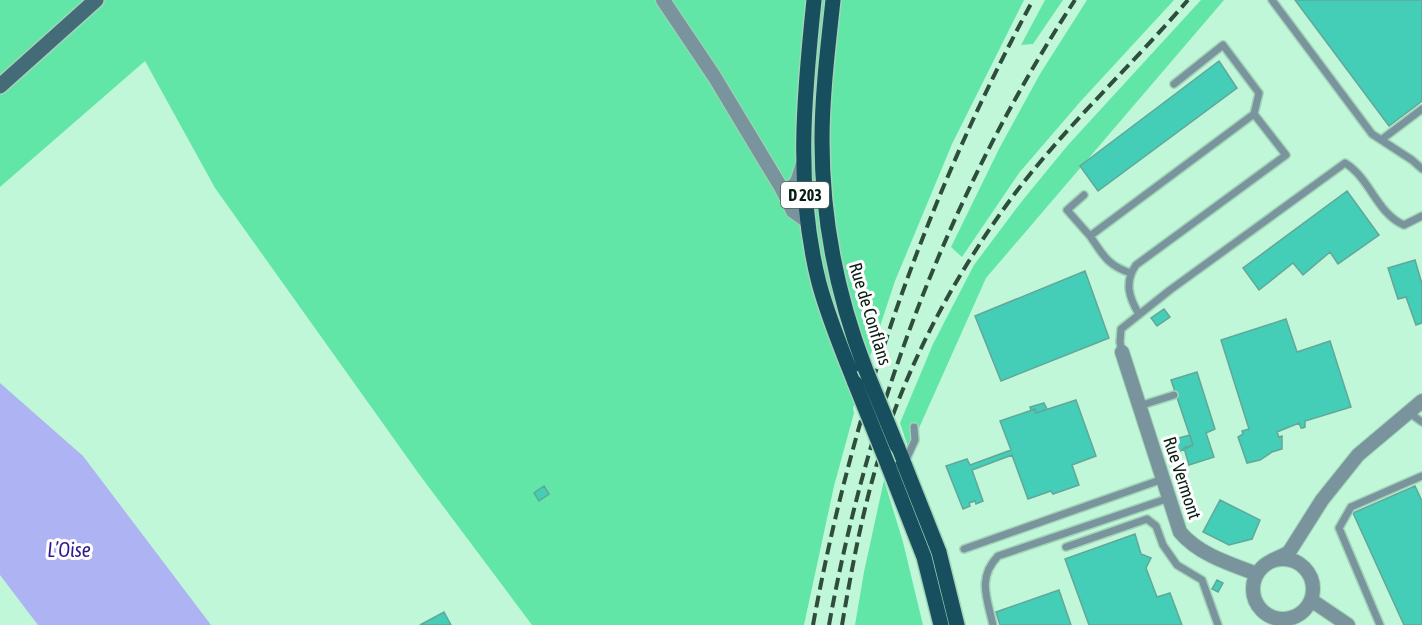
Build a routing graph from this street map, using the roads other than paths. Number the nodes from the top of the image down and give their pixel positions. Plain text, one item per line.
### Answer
1 (81, 0) edge
2 (96, 0) edge
3 (663, 0) edge
4 (813, 0) edge
5 (833, 0) edge
6 (1272, 0) edge
7 (0, 72) edge
8 (1174, 84) dead end
9 (0, 86) edge
10 (1422, 109) edge
11 (1254, 114) junction
12 (1381, 140) junction
13 (803, 163) junction
14 (1422, 169) edge
15 (782, 189) junction
16 (1084, 195) dead end
17 (1422, 216) edge
18 (807, 221) junction
19 (1090, 236) junction
20 (1131, 273) junction
21 (1139, 314) junction
22 (1122, 352) joint
23 (1174, 395) dead end
24 (1422, 401) edge
25 (1139, 406) junction
26 (1408, 412) junction
27 (1422, 422) edge
28 (914, 427) dead end
29 (904, 464) junction
30 (1422, 476) edge
31 (1163, 479) junction
32 (1169, 498) junction
33 (1300, 536) junction
34 (1066, 547) dead end
35 (964, 549) dead end
36 (1271, 561) junction
37 (1302, 566) junction
38 (1257, 574) junction
39 (1311, 600) junction
40 (1256, 602) junction
41 (1297, 616) junction
42 (941, 625) edge
43 (957, 625) edge
44 (993, 625) edge
45 (1218, 625) edge
46 (1265, 625) edge
47 (1278, 625) edge
48 (1348, 625) edge
49 (1380, 625) edge

1 - 7 main road
2 - 9 main road
3 - 15 street
4 - 13 main road, Rue de Conflans / D 203
5 - 29 main road, Rue de Conflans / D 203, bridge
6 - 12 lane
8 - 11 lane
10 - 12 lane
11 - 19 lane
11 - 20 lane
12 - 14 lane
13 - 15 street
13 - 18 main road, Rue de Conflans / D 203
15 - 18 street
16 - 19 lane
17 - 21 lane
18 - 42 main road, Rue de Conflans / D 203, bridge
19 - 20 lane
20 - 21 lane
21 - 22 lane
22 - 25 street, Rue Vermont
23 - 25 lane
24 - 26 street
25 - 31 street, Rue Vermont
26 - 27 lane
26 - 33 street
28 - 29 lane
29 - 43 main road, Rue de Conflans / D 203
30 - 49 lane
31 - 32 street, Rue Vermont
31 - 35 lane
32 - 38 street, Rue Vermont
32 - 44 lane
33 - 36 street
33 - 37 street
34 - 45 lane
36 - 37 street
36 - 38 street
37 - 39 street
38 - 40 street
39 - 41 street
39 - 48 street
40 - 41 street
40 - 46 street
41 - 47 street

